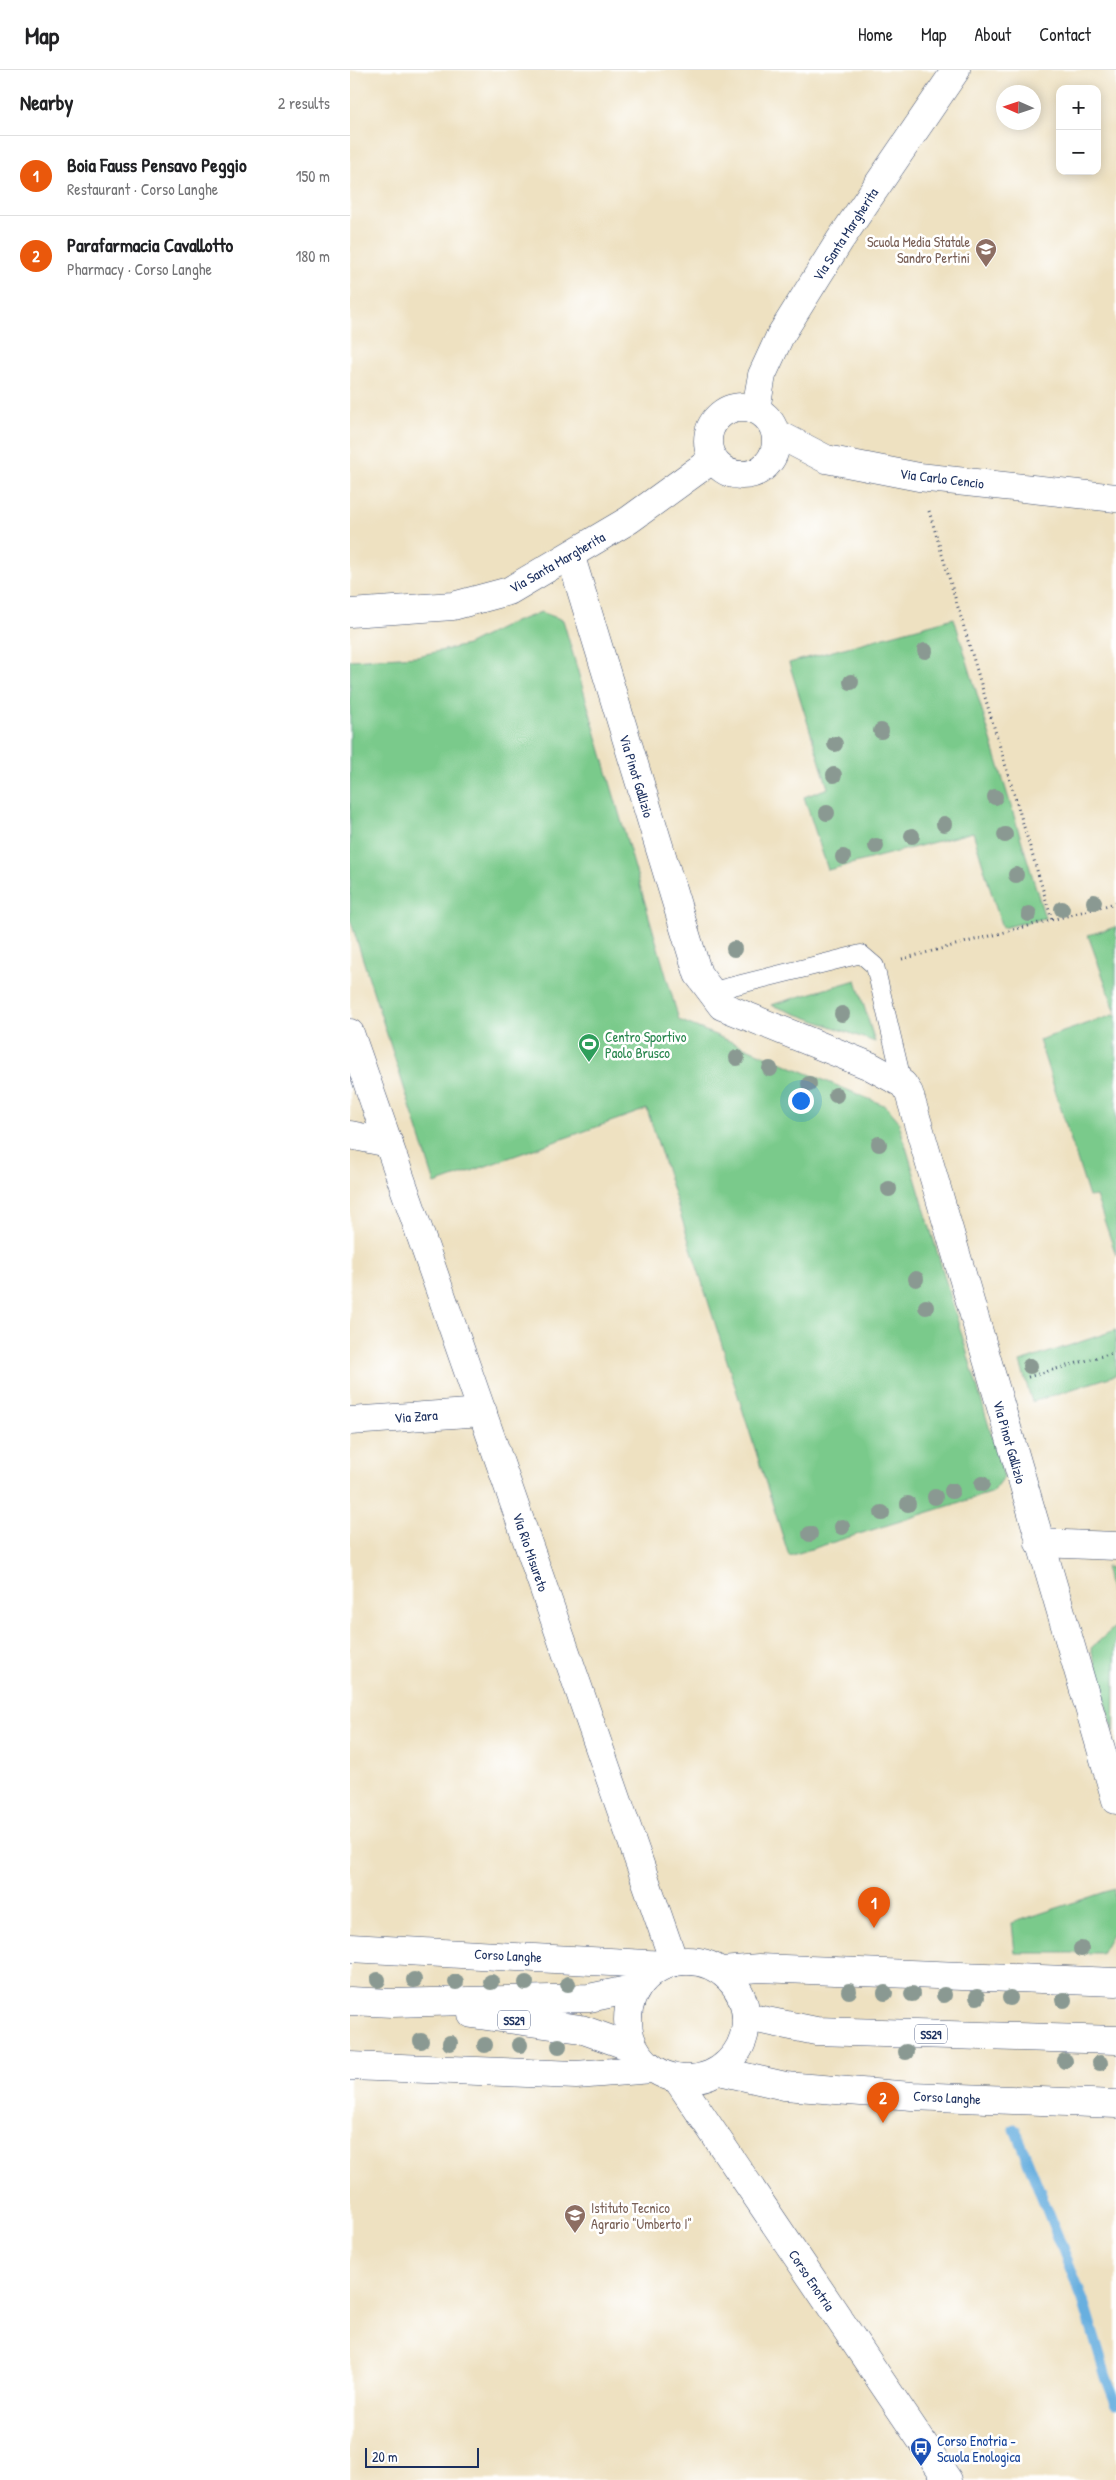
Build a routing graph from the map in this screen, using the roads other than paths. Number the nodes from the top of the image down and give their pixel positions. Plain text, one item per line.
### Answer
1 (956, 70) edge
2 (756, 409) junction
3 (776, 433) junction
4 (713, 459) junction
5 (1116, 498) edge
6 (571, 557) junction
7 (350, 613) edge
8 (709, 992) junction
9 (350, 1033) edge
10 (903, 1084) junction
11 (350, 1135) edge
12 (388, 1143) junction
13 (483, 1412) junction
14 (350, 1421) edge
15 (1039, 1543) junction
16 (1116, 1546) edge
17 (1116, 1800) edge
18 (350, 1948) edge
19 (670, 1963) junction
20 (722, 1971) junction
21 (1116, 1982) edge
22 (637, 1988) junction
23 (350, 2001) edge
24 (392, 2002) junction
25 (747, 2017) junction
26 (1116, 2040) edge
27 (634, 2048) junction
28 (350, 2066) edge
29 (652, 2069) junction
30 (720, 2071) junction
31 (677, 2079) junction
32 (1116, 2104) edge
33 (948, 2480) edge

1 - 2 street, Via Santa Margherita
2 - 3 street
2 - 4 street
3 - 4 street
3 - 5 street, Via Carlo Cencio
4 - 6 street, Via Santa Margherita
6 - 7 street, Via Santa Margherita
6 - 8 street, Via Pinot Gallizio
8 - 10 street, Via Pinot Gallizio
8 - 10 lane, Via Pinot Gallizio
9 - 12 street, Via Rio Misureto
10 - 15 street, Via Pinot Gallizio
11 - 12 street
12 - 13 street, Via Rio Misureto
13 - 14 street, Via Zara
13 - 19 street, Via Rio Misureto
15 - 16 street
15 - 17 street, Via Pinot Gallizio
18 - 19 street, Corso Langhe
19 - 20 street
19 - 22 street
20 - 21 street
20 - 25 street
22 - 24 street, SS29
22 - 27 street
23 - 24 street, SS29
24 - 27 street, SS29
25 - 26 street, SS29
25 - 30 street
27 - 29 street
28 - 29 street
29 - 31 street
30 - 31 street
30 - 32 street, Corso Langhe
31 - 33 street, Corso Enotria

